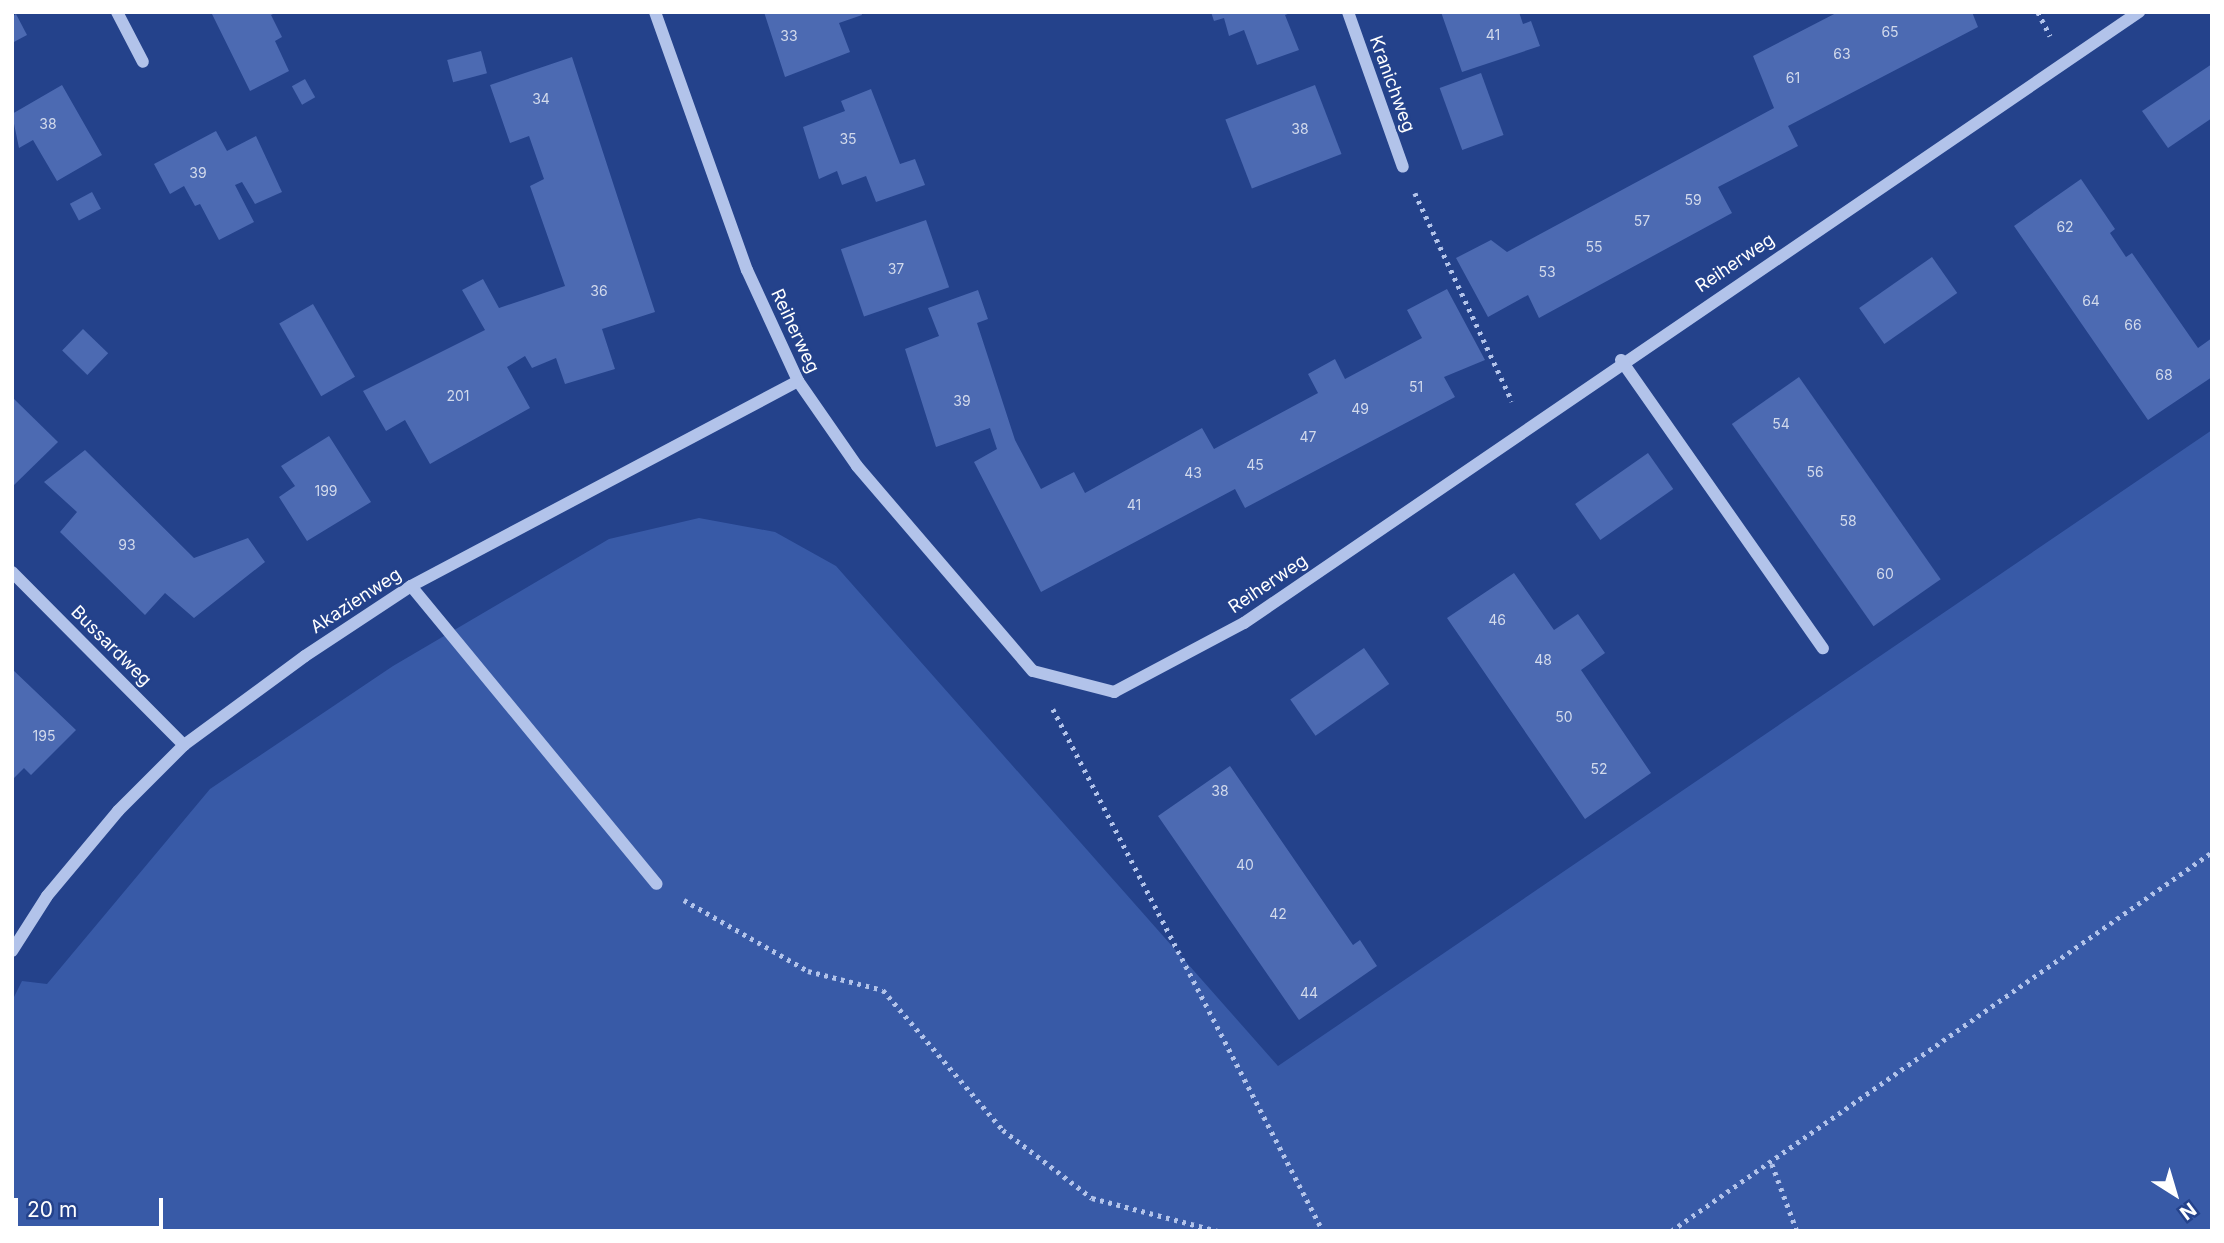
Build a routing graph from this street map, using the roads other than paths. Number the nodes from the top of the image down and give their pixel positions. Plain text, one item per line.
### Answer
1 (117, 12) edge
2 (655, 12) edge
3 (1348, 12) edge
4 (2139, 12) edge
5 (143, 62) dead end
6 (1403, 167) road end
7 (1621, 360) junction
8 (798, 381) junction
9 (12, 572) edge
10 (411, 586) junction
11 (1823, 648) dead end
12 (184, 745) junction
13 (657, 884) road end
14 (12, 951) edge

1 - 5 street
2 - 8 street, Reiherweg
3 - 6 street, Kranichweg
4 - 7 street, Reiherweg
7 - 8 street, Reiherweg
7 - 11 street
8 - 10 street, Akazienweg
9 - 12 street, Bussardweg
10 - 12 street, Akazienweg
10 - 13 street
12 - 14 street, Akazienweg

